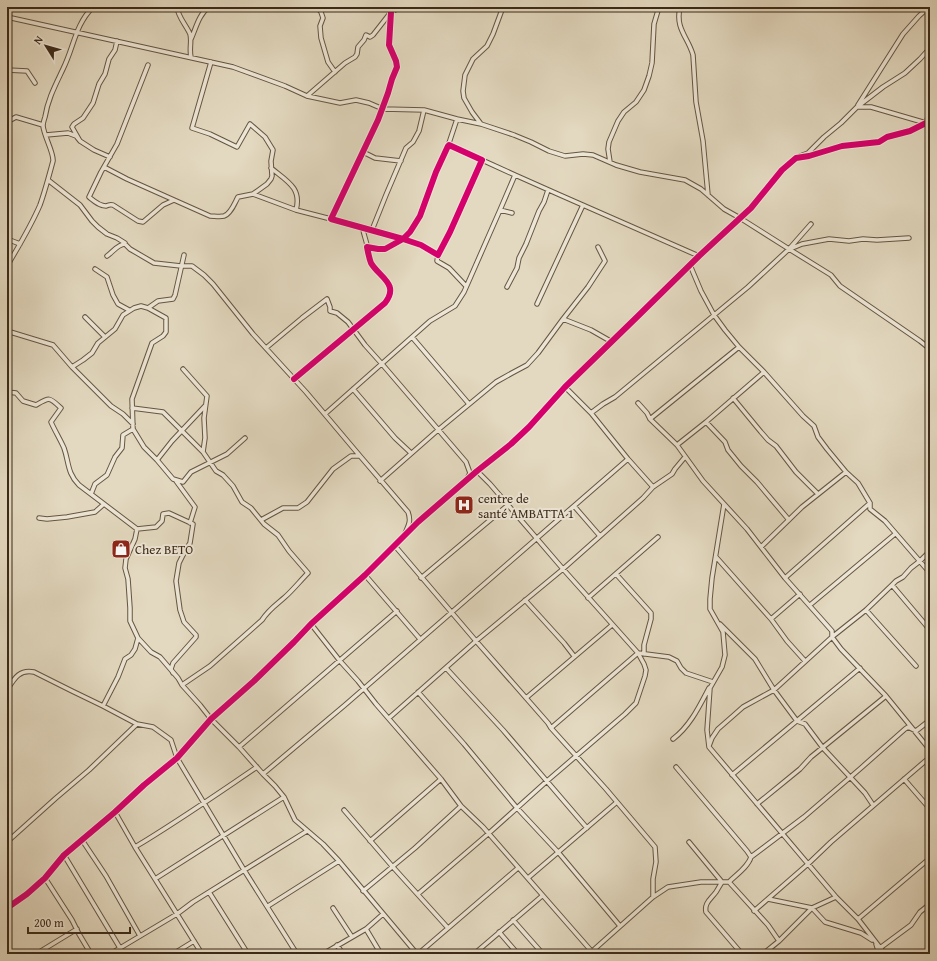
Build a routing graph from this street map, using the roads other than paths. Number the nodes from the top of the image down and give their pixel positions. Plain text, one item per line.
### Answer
1 (93, 7) edge
2 (177, 7) edge
3 (209, 7) edge
4 (317, 7) edge
5 (400, 7) edge
6 (503, 7) edge
7 (660, 7) edge
8 (680, 7) edge
9 (930, 7) edge
10 (391, 12) junction
11 (7, 18) edge
12 (76, 33) junction
13 (191, 39) junction
14 (117, 41) junction
15 (930, 48) edge
16 (191, 57) junction
17 (211, 62) junction
18 (148, 65) dead end
19 (7, 70) edge
20 (335, 72) junction
21 (36, 83) dead end
22 (307, 96) junction
23 (857, 107) junction
24 (382, 109) junction
25 (424, 110) junction
26 (930, 111) edge
27 (457, 119) junction
28 (7, 122) edge
29 (481, 124) junction
30 (928, 124) edge
31 (43, 125) junction
32 (46, 135) junction
33 (80, 140) junction
34 (448, 146) junction
35 (363, 152) junction
36 (110, 157) junction
37 (796, 158) junction
38 (482, 160) junction
39 (401, 161) junction
40 (610, 162) junction
41 (104, 167) junction
42 (271, 168) junction
43 (516, 175) junction
44 (48, 180) junction
45 (548, 190) junction
46 (253, 194) junction
47 (708, 195) junction
48 (174, 200) junction
49 (583, 206) junction
50 (296, 210) junction
51 (500, 210) junction
52 (512, 213) dead end
53 (740, 218) junction
54 (331, 219) junction
55 (810, 224) dead end
56 (363, 228) junction
57 (372, 230) junction
58 (403, 238) junction
59 (909, 238) dead end
60 (7, 239) edge
61 (20, 244) junction
62 (126, 244) junction
63 (367, 247) junction
64 (598, 247) dead end
65 (789, 249) junction
66 (184, 255) dead end
67 (438, 255) junction
68 (107, 256) dead end
69 (699, 256) junction
70 (690, 265) junction
71 (7, 266) edge
72 (182, 266) junction
73 (94, 269) dead end
74 (466, 286) junction
75 (507, 287) dead end
76 (537, 304) dead end
77 (148, 308) junction
78 (129, 310) junction
79 (714, 315) junction
80 (85, 317) dead end
81 (562, 319) junction
82 (353, 330) junction
83 (7, 331) edge
84 (105, 337) junction
85 (412, 337) junction
86 (612, 342) junction
87 (739, 347) junction
88 (266, 348) junction
89 (930, 349) edge
90 (382, 364) junction
91 (72, 367) junction
92 (183, 369) dead end
93 (764, 372) junction
94 (294, 379) junction
95 (565, 387) junction
96 (353, 389) junction
97 (7, 392) edge
98 (733, 398) junction
99 (638, 403) dead end
100 (469, 404) junction
101 (206, 405) junction
102 (132, 408) junction
103 (591, 413) junction
104 (325, 414) junction
105 (650, 419) junction
106 (706, 422) junction
107 (133, 427) junction
108 (183, 430) junction
109 (438, 430) junction
110 (246, 438) dead end
111 (677, 446) junction
112 (203, 452) junction
113 (411, 453) junction
114 (360, 456) junction
115 (686, 457) junction
116 (628, 459) junction
117 (157, 460) junction
118 (210, 463) junction
119 (477, 471) junction
120 (846, 472) junction
121 (176, 480) junction
122 (380, 481) junction
123 (465, 481) junction
124 (653, 487) junction
125 (91, 494) junction
126 (818, 494) junction
127 (870, 503) junction
128 (104, 504) junction
129 (724, 504) junction
130 (508, 505) junction
131 (574, 506) junction
132 (39, 518) dead end
133 (261, 520) junction
134 (789, 520) junction
135 (190, 523) junction
136 (137, 529) junction
137 (895, 534) junction
138 (600, 536) junction
139 (403, 537) junction
140 (658, 537) dead end
141 (537, 539) junction
142 (395, 546) junction
143 (761, 547) junction
144 (930, 552) edge
145 (716, 557) junction
146 (920, 561) junction
147 (563, 569) junction
148 (930, 573) edge
149 (616, 574) junction
150 (365, 575) junction
151 (421, 578) junction
152 (785, 578) junction
153 (892, 585) junction
154 (800, 594) junction
155 (588, 598) junction
156 (525, 600) junction
157 (810, 605) junction
158 (866, 610) junction
159 (396, 611) junction
160 (452, 612) junction
161 (715, 619) junction
162 (771, 619) junction
163 (311, 624) junction
164 (612, 625) junction
165 (930, 630) edge
166 (138, 638) junction
167 (832, 638) junction
168 (420, 639) junction
169 (476, 641) junction
170 (638, 653) junction
171 (644, 654) junction
172 (574, 656) junction
173 (340, 661) junction
174 (805, 661) junction
175 (916, 666) dead end
176 (446, 668) junction
177 (860, 668) junction
178 (173, 673) junction
179 (712, 682) junction
180 (182, 685) junction
181 (710, 688) junction
182 (363, 689) junction
183 (7, 690) edge
184 (774, 690) junction
185 (418, 692) junction
186 (886, 696) junction
187 (526, 698) junction
188 (104, 706) junction
189 (389, 718) junction
190 (211, 719) junction
191 (797, 720) junction
192 (930, 720) edge
193 (137, 724) junction
194 (551, 728) junction
195 (916, 732) junction
196 (673, 739) dead end
197 (239, 747) junction
198 (709, 747) junction
199 (823, 748) junction
200 (930, 750) edge
201 (577, 756) junction
202 (930, 757) edge
203 (177, 758) junction
204 (257, 767) junction
205 (676, 767) dead end
206 (263, 774) junction
207 (732, 775) junction
208 (850, 776) junction
209 (441, 779) junction
210 (904, 779) junction
211 (547, 781) junction
212 (284, 797) junction
213 (617, 802) junction
214 (204, 803) junction
215 (757, 804) junction
216 (873, 805) junction
217 (461, 806) junction
218 (517, 808) junction
219 (930, 809) edge
220 (344, 810) dead end
221 (114, 812) junction
222 (587, 828) junction
223 (306, 831) junction
224 (782, 833) junction
225 (488, 834) junction
226 (224, 835) junction
227 (82, 840) junction
228 (370, 841) junction
229 (7, 842) edge
230 (689, 842) dead end
231 (135, 847) junction
232 (558, 852) junction
233 (64, 855) junction
234 (751, 857) junction
235 (930, 858) edge
236 (339, 861) junction
237 (808, 864) junction
238 (392, 866) junction
239 (518, 868) junction
240 (244, 870) junction
241 (45, 878) junction
242 (155, 878) junction
243 (528, 878) junction
244 (722, 882) junction
245 (728, 882) junction
246 (363, 890) junction
247 (209, 892) junction
248 (418, 894) junction
249 (542, 896) junction
250 (653, 897) junction
251 (836, 897) junction
252 (768, 899) junction
253 (930, 904) edge
254 (268, 906) junction
255 (7, 908) edge
256 (334, 908) dead end
257 (812, 908) junction
258 (754, 911) junction
259 (177, 914) junction
260 (383, 914) junction
261 (858, 919) junction
262 (513, 920) junction
263 (620, 926) junction
264 (366, 928) junction
265 (448, 928) junction
266 (76, 929) junction
267 (499, 932) junction
268 (140, 936) junction
269 (352, 937) junction
270 (194, 941) junction
271 (779, 941) junction
272 (876, 942) junction
273 (337, 946) junction
274 (7, 948) edge
275 (120, 948) junction
276 (880, 948) junction
277 (591, 953) edge
278 (10, 954) edge
279 (36, 954) edge
280 (91, 954) edge
281 (111, 954) edge
282 (173, 954) edge
283 (202, 954) edge
284 (248, 954) edge
285 (297, 954) edge
286 (323, 954) edge
287 (343, 954) edge
288 (381, 954) edge
289 (417, 954) edge
290 (474, 954) edge
291 (518, 954) edge
292 (543, 954) edge
293 (742, 954) edge
294 (763, 954) edge
295 (879, 954) edge
296 (885, 954) edge

1 - 12 street
2 - 13 street
3 - 13 street
4 - 20 street
5 - 10 street
6 - 29 street
7 - 40 street
8 - 47 street
9 - 23 street
10 - 20 street
10 - 24 street
11 - 12 street
12 - 14 street
12 - 31 street
13 - 16 street
14 - 16 street
14 - 33 street
15 - 23 street
16 - 17 street
17 - 22 street
17 - 42 street
18 - 36 street
19 - 21 street
20 - 22 street
22 - 24 street
23 - 30 street
23 - 37 street
24 - 25 street
24 - 35 street
25 - 27 street
25 - 39 street
26 - 30 street
27 - 29 street
27 - 34 street
28 - 31 street
29 - 40 street
30 - 37 street
31 - 32 street
32 - 33 street
32 - 44 street
33 - 36 street
34 - 38 street
34 - 58 street
35 - 39 street
35 - 54 street
36 - 41 street
37 - 53 street
38 - 43 street
38 - 67 street
39 - 57 street
40 - 47 street
41 - 48 street
41 - 48 street
42 - 46 street
42 - 50 street
43 - 45 street
43 - 51 street
44 - 61 street
44 - 62 street
45 - 49 street
45 - 75 street
46 - 48 street
46 - 50 street
47 - 53 street
49 - 69 street
49 - 76 street
50 - 54 street
51 - 52 street
51 - 74 street
53 - 65 street
53 - 69 street
54 - 56 street
55 - 65 street
56 - 57 street
56 - 63 street
57 - 58 street
58 - 63 street
58 - 67 street
59 - 65 street
60 - 61 street
61 - 71 street
62 - 68 street
62 - 72 street
63 - 82 street
64 - 81 street
65 - 79 street
65 - 89 street
66 - 72 street
67 - 74 street
69 - 70 street
70 - 79 street
70 - 86 street
72 - 77 street
72 - 88 street
73 - 78 street
74 - 85 street
77 - 78 street
77 - 102 street
78 - 84 street
79 - 87 street
79 - 103 street
80 - 84 street
81 - 86 street
81 - 100 street
82 - 88 street
82 - 90 street
82 - 94 street
83 - 91 street
84 - 91 street
85 - 90 street
85 - 100 street
86 - 95 street
87 - 93 street
87 - 105 street
88 - 94 street
90 - 96 street
90 - 109 street
91 - 107 street
92 - 101 street
93 - 98 street
93 - 120 street
94 - 104 street
95 - 103 street
95 - 119 street
96 - 104 street
96 - 113 street
97 - 125 street
98 - 106 street
98 - 126 street
99 - 105 street
100 - 109 street
101 - 108 street
101 - 112 street
102 - 107 street
102 - 108 street
103 - 116 street
104 - 114 street
105 - 111 street
106 - 111 street
106 - 134 street
107 - 117 street
107 - 125 street
108 - 112 street
108 - 117 street
109 - 113 street
109 - 123 street
110 - 118 street
111 - 115 street
112 - 118 street
113 - 122 street
114 - 122 street
114 - 133 street
115 - 124 street
115 - 129 street
116 - 124 street
116 - 131 street
117 - 121 street
118 - 121 street
118 - 133 street
119 - 123 street
119 - 130 street
120 - 126 street
120 - 127 street
121 - 135 street
122 - 139 street
123 - 139 street
124 - 138 street
125 - 128 street
126 - 134 street
127 - 137 street
127 - 152 street
128 - 132 street
128 - 136 street
129 - 143 street
129 - 145 street
130 - 141 street
130 - 151 street
131 - 138 street
131 - 141 street
133 - 180 street
134 - 143 street
135 - 136 street
135 - 178 street
136 - 166 street
137 - 146 street
137 - 157 street
138 - 147 street
139 - 142 street
140 - 149 street
141 - 147 street
141 - 160 street
142 - 150 street
142 - 151 street
143 - 152 street
144 - 146 street
145 - 161 street
145 - 162 street
146 - 148 street
146 - 153 street
147 - 155 street
147 - 156 street
149 - 155 street
149 - 171 street
150 - 159 street
150 - 163 street
151 - 160 street
152 - 154 street
153 - 158 street
153 - 165 street
154 - 157 street
154 - 162 street
155 - 164 street
156 - 169 street
156 - 172 street
157 - 167 street
158 - 167 street
158 - 175 street
159 - 168 street
159 - 173 street
160 - 168 street
160 - 169 street
161 - 179 street
161 - 184 street
162 - 174 street
163 - 173 street
163 - 190 street
164 - 170 street
164 - 172 street
166 - 178 street
166 - 188 street
167 - 174 street
167 - 177 street
168 - 182 street
169 - 176 street
169 - 187 street
170 - 171 street
170 - 194 street
170 - 201 street
171 - 179 street
172 - 187 street
173 - 182 street
173 - 197 street
174 - 184 street
176 - 185 street
176 - 211 street
177 - 186 street
177 - 191 street
178 - 180 street
179 - 181 street
180 - 190 street
181 - 196 street
181 - 198 street
182 - 189 street
182 - 206 street
183 - 188 street
184 - 191 street
184 - 198 street
185 - 189 street
185 - 218 street
186 - 195 street
186 - 199 street
187 - 194 street
188 - 193 street
189 - 209 street
190 - 197 street
190 - 203 street
191 - 199 street
191 - 207 street
192 - 195 street
193 - 203 street
193 - 229 street
194 - 201 street
195 - 200 street
195 - 208 street
197 - 204 street
198 - 207 street
199 - 208 street
199 - 215 street
201 - 211 street
201 - 213 street
202 - 210 street
203 - 214 street
203 - 221 street
204 - 206 street
204 - 214 street
205 - 234 street
206 - 212 street
207 - 215 street
208 - 216 street
208 - 224 street
209 - 217 street
209 - 228 street
210 - 216 street
210 - 219 street
211 - 218 street
211 - 222 street
212 - 223 street
212 - 226 street
213 - 222 street
213 - 250 street
214 - 226 street
214 - 231 street
215 - 224 street
216 - 237 street
217 - 225 street
217 - 238 street
218 - 225 street
218 - 232 street
220 - 228 street
221 - 227 street
221 - 231 street
222 - 232 street
223 - 236 street
223 - 240 street
224 - 234 street
224 - 237 street
225 - 239 street
225 - 248 street
226 - 240 street
226 - 242 street
227 - 233 street
227 - 268 street
228 - 238 street
230 - 244 street
231 - 242 street
232 - 243 street
232 - 263 street
233 - 241 street
233 - 275 street
234 - 245 street
235 - 261 street
236 - 246 street
236 - 254 street
237 - 251 street
237 - 252 street
238 - 246 street
238 - 248 street
239 - 243 street
239 - 265 street
240 - 247 street
240 - 254 street
241 - 255 street
241 - 266 street
242 - 259 street
243 - 249 street
244 - 245 street
244 - 250 street
244 - 293 street
245 - 258 street
246 - 260 street
247 - 259 street
247 - 284 street
248 - 265 street
249 - 262 street
249 - 277 street
250 - 263 street
251 - 257 street
251 - 261 street
252 - 257 street
252 - 258 street
253 - 276 street
254 - 285 street
256 - 269 street
257 - 271 street
257 - 272 street
258 - 271 street
259 - 268 street
259 - 270 street
260 - 264 street
260 - 289 street
261 - 272 street
262 - 267 street
262 - 292 street
263 - 277 street
264 - 269 street
264 - 288 street
265 - 289 street
266 - 279 street
266 - 280 street
267 - 290 street
267 - 291 street
268 - 275 street
269 - 273 street
270 - 282 street
270 - 283 street
271 - 294 street
272 - 276 street
272 - 295 street
273 - 286 street
273 - 287 street
274 - 278 street
275 - 281 street
276 - 296 street

